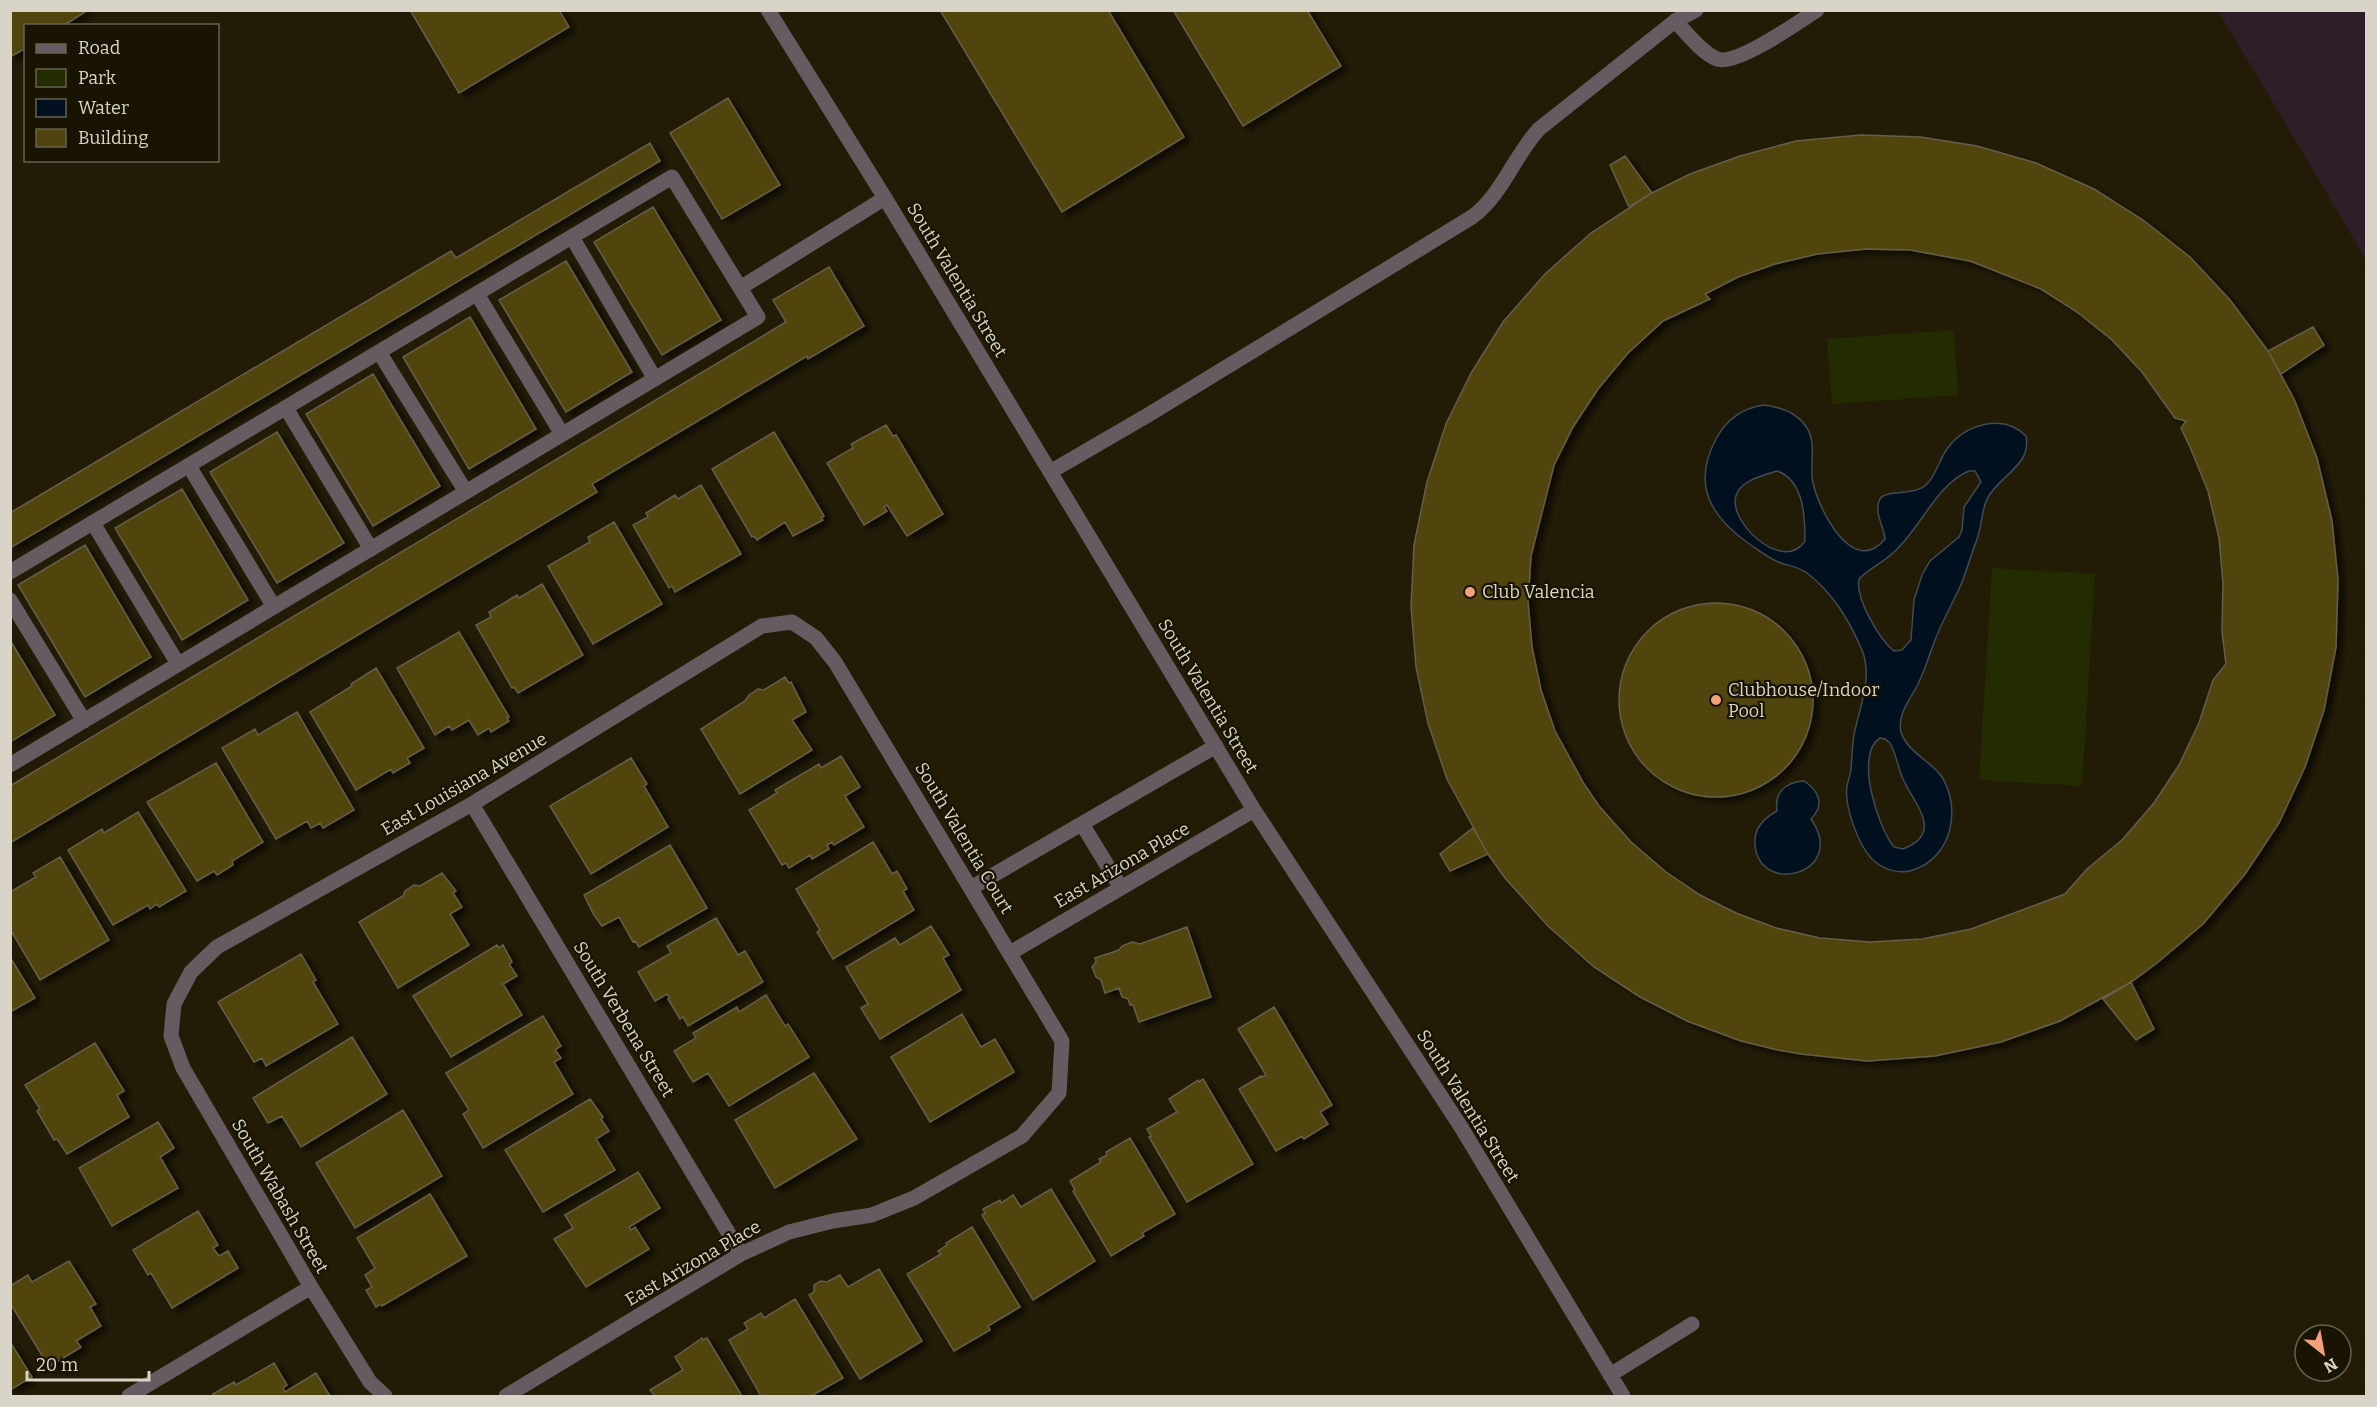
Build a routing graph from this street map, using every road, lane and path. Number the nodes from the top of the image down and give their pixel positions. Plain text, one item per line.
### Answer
1 (768, 10) edge
2 (1696, 10) edge
3 (1817, 10) edge
4 (1676, 16) edge
5 (885, 198) junction
6 (572, 237) junction
7 (740, 288) junction
8 (477, 294) junction
9 (379, 352) junction
10 (654, 379) junction
11 (286, 408) junction
12 (562, 434) junction
13 (189, 466) junction
14 (1050, 472) junction
15 (466, 492) junction
16 (93, 523) junction
17 (371, 549) junction
18 (10, 573) edge
19 (10, 600) edge
20 (274, 607) junction
21 (792, 622) joint
22 (178, 664) junction
23 (84, 721) junction
24 (1216, 746) junction
25 (10, 765) edge
26 (472, 804) junction
27 (1254, 810) junction
28 (1082, 824) junction
29 (971, 888) junction
30 (1121, 888) junction
31 (1010, 953) junction
32 (174, 1004) joint
33 (1059, 1093) joint
34 (741, 1254) junction
35 (311, 1287) junction
36 (1692, 1324) dead end
37 (1610, 1375) junction
38 (129, 1396) edge
39 (385, 1396) edge
40 (506, 1396) edge
41 (1623, 1396) edge

1 - 5 street, South Valentia Street
2 - 4 street
3 - 4 street
4 - 14 street
5 - 7 street
5 - 14 street, South Valentia Street
6 - 7 street
6 - 8 street
6 - 10 street
7 - 10 street
8 - 9 street
8 - 12 street
9 - 11 street
9 - 15 street
10 - 12 street
11 - 13 street
11 - 17 street
12 - 15 street
13 - 16 street
13 - 20 street
14 - 24 street, South Valentia Street
15 - 17 street
16 - 18 street
16 - 22 street
17 - 20 street
19 - 23 street
20 - 22 street
21 - 26 street, East Louisiana Avenue
21 - 29 street, South Valentia Court
22 - 23 street
23 - 25 street
24 - 27 street, South Valentia Street
24 - 28 street
26 - 32 street, East Louisiana Avenue
26 - 34 street, South Verbena Street
27 - 30 street, East Arizona Place
27 - 37 street, South Valentia Street
28 - 29 street
28 - 30 street
29 - 31 street, South Valentia Court
30 - 31 street, East Arizona Place
31 - 33 street, South Valentia Court
32 - 35 street, South Wabash Street
33 - 34 street, East Arizona Place
34 - 40 street, East Arizona Place
35 - 38 street
35 - 39 street, South Wabash Street
36 - 37 street
37 - 41 street, South Valentia Street

